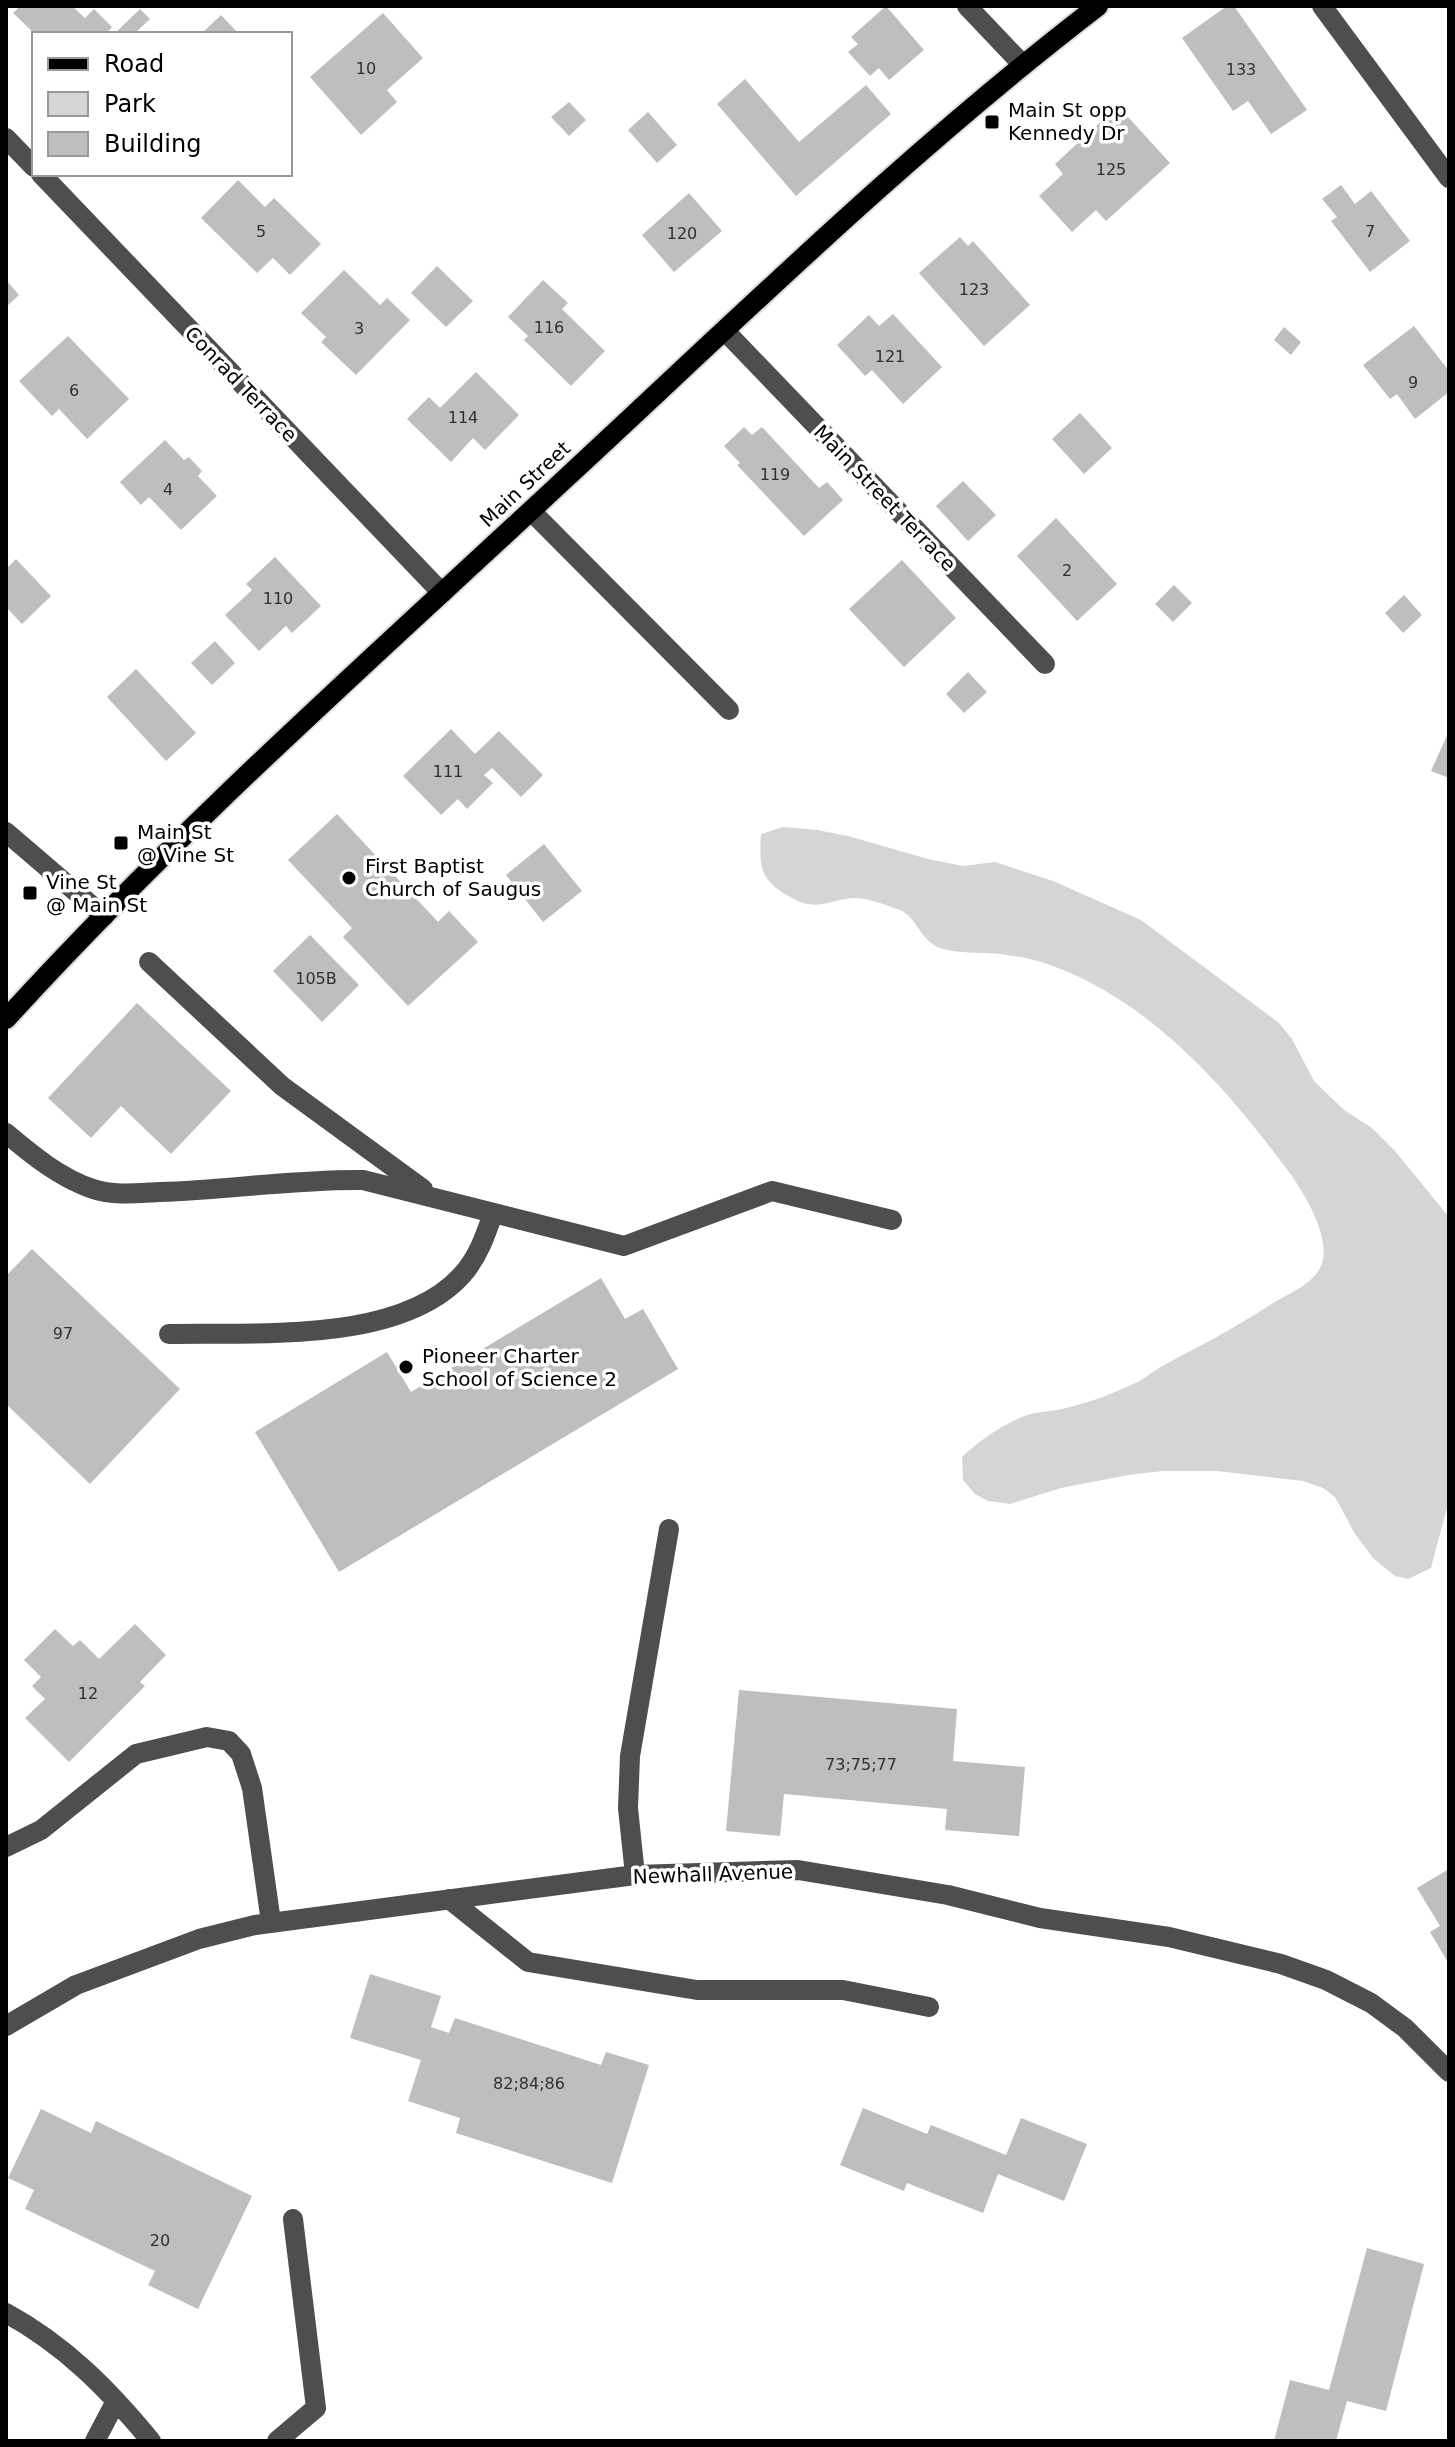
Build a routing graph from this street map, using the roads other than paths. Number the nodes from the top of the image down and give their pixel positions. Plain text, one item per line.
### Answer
1 (967, 6) edge
2 (1098, 6) edge
3 (1322, 6) edge
4 (1023, 65) junction
5 (6, 138) edge
6 (32, 165) edge
7 (43, 176) edge
8 (1449, 178) edge
9 (725, 331) junction
10 (531, 511) junction
11 (442, 593) junction
12 (1045, 664) dead end
13 (729, 710) dead end
14 (6, 832) edge
15 (104, 916) junction
16 (149, 962) dead end
17 (6, 1019) edge
18 (6, 1133) edge
19 (433, 1196) junction
20 (493, 1214) junction
21 (892, 1220) dead end
22 (169, 1334) dead end
23 (669, 1529) dead end
24 (6, 1847) edge
25 (635, 1875) junction
26 (449, 1899) junction
27 (271, 1922) junction
28 (929, 2007) dead end
29 (6, 2026) edge
30 (1449, 2072) edge
31 (293, 2219) dead end
32 (6, 2313) edge
33 (116, 2401) junction
34 (95, 2441) edge
35 (151, 2441) edge
36 (277, 2441) edge

1 - 4 street
2 - 4 main road, Main Street
3 - 8 street
4 - 9 main road, Main Street
5 - 6 street
7 - 11 street, Conrad Terrace
9 - 10 main road, Main Street
9 - 12 street, Main Street Terrace
10 - 11 main road, Main Street
10 - 13 street
11 - 15 main road, Main Street
14 - 15 street
15 - 17 main road, Main Street
16 - 19 street
18 - 19 street
19 - 20 street
20 - 21 street
20 - 22 street
23 - 25 street
24 - 27 street
25 - 26 street, Newhall Avenue
25 - 30 street, Newhall Avenue
26 - 27 street, Newhall Avenue
26 - 28 street
27 - 29 street, Newhall Avenue
31 - 36 street
32 - 33 street
33 - 34 street
33 - 35 street

